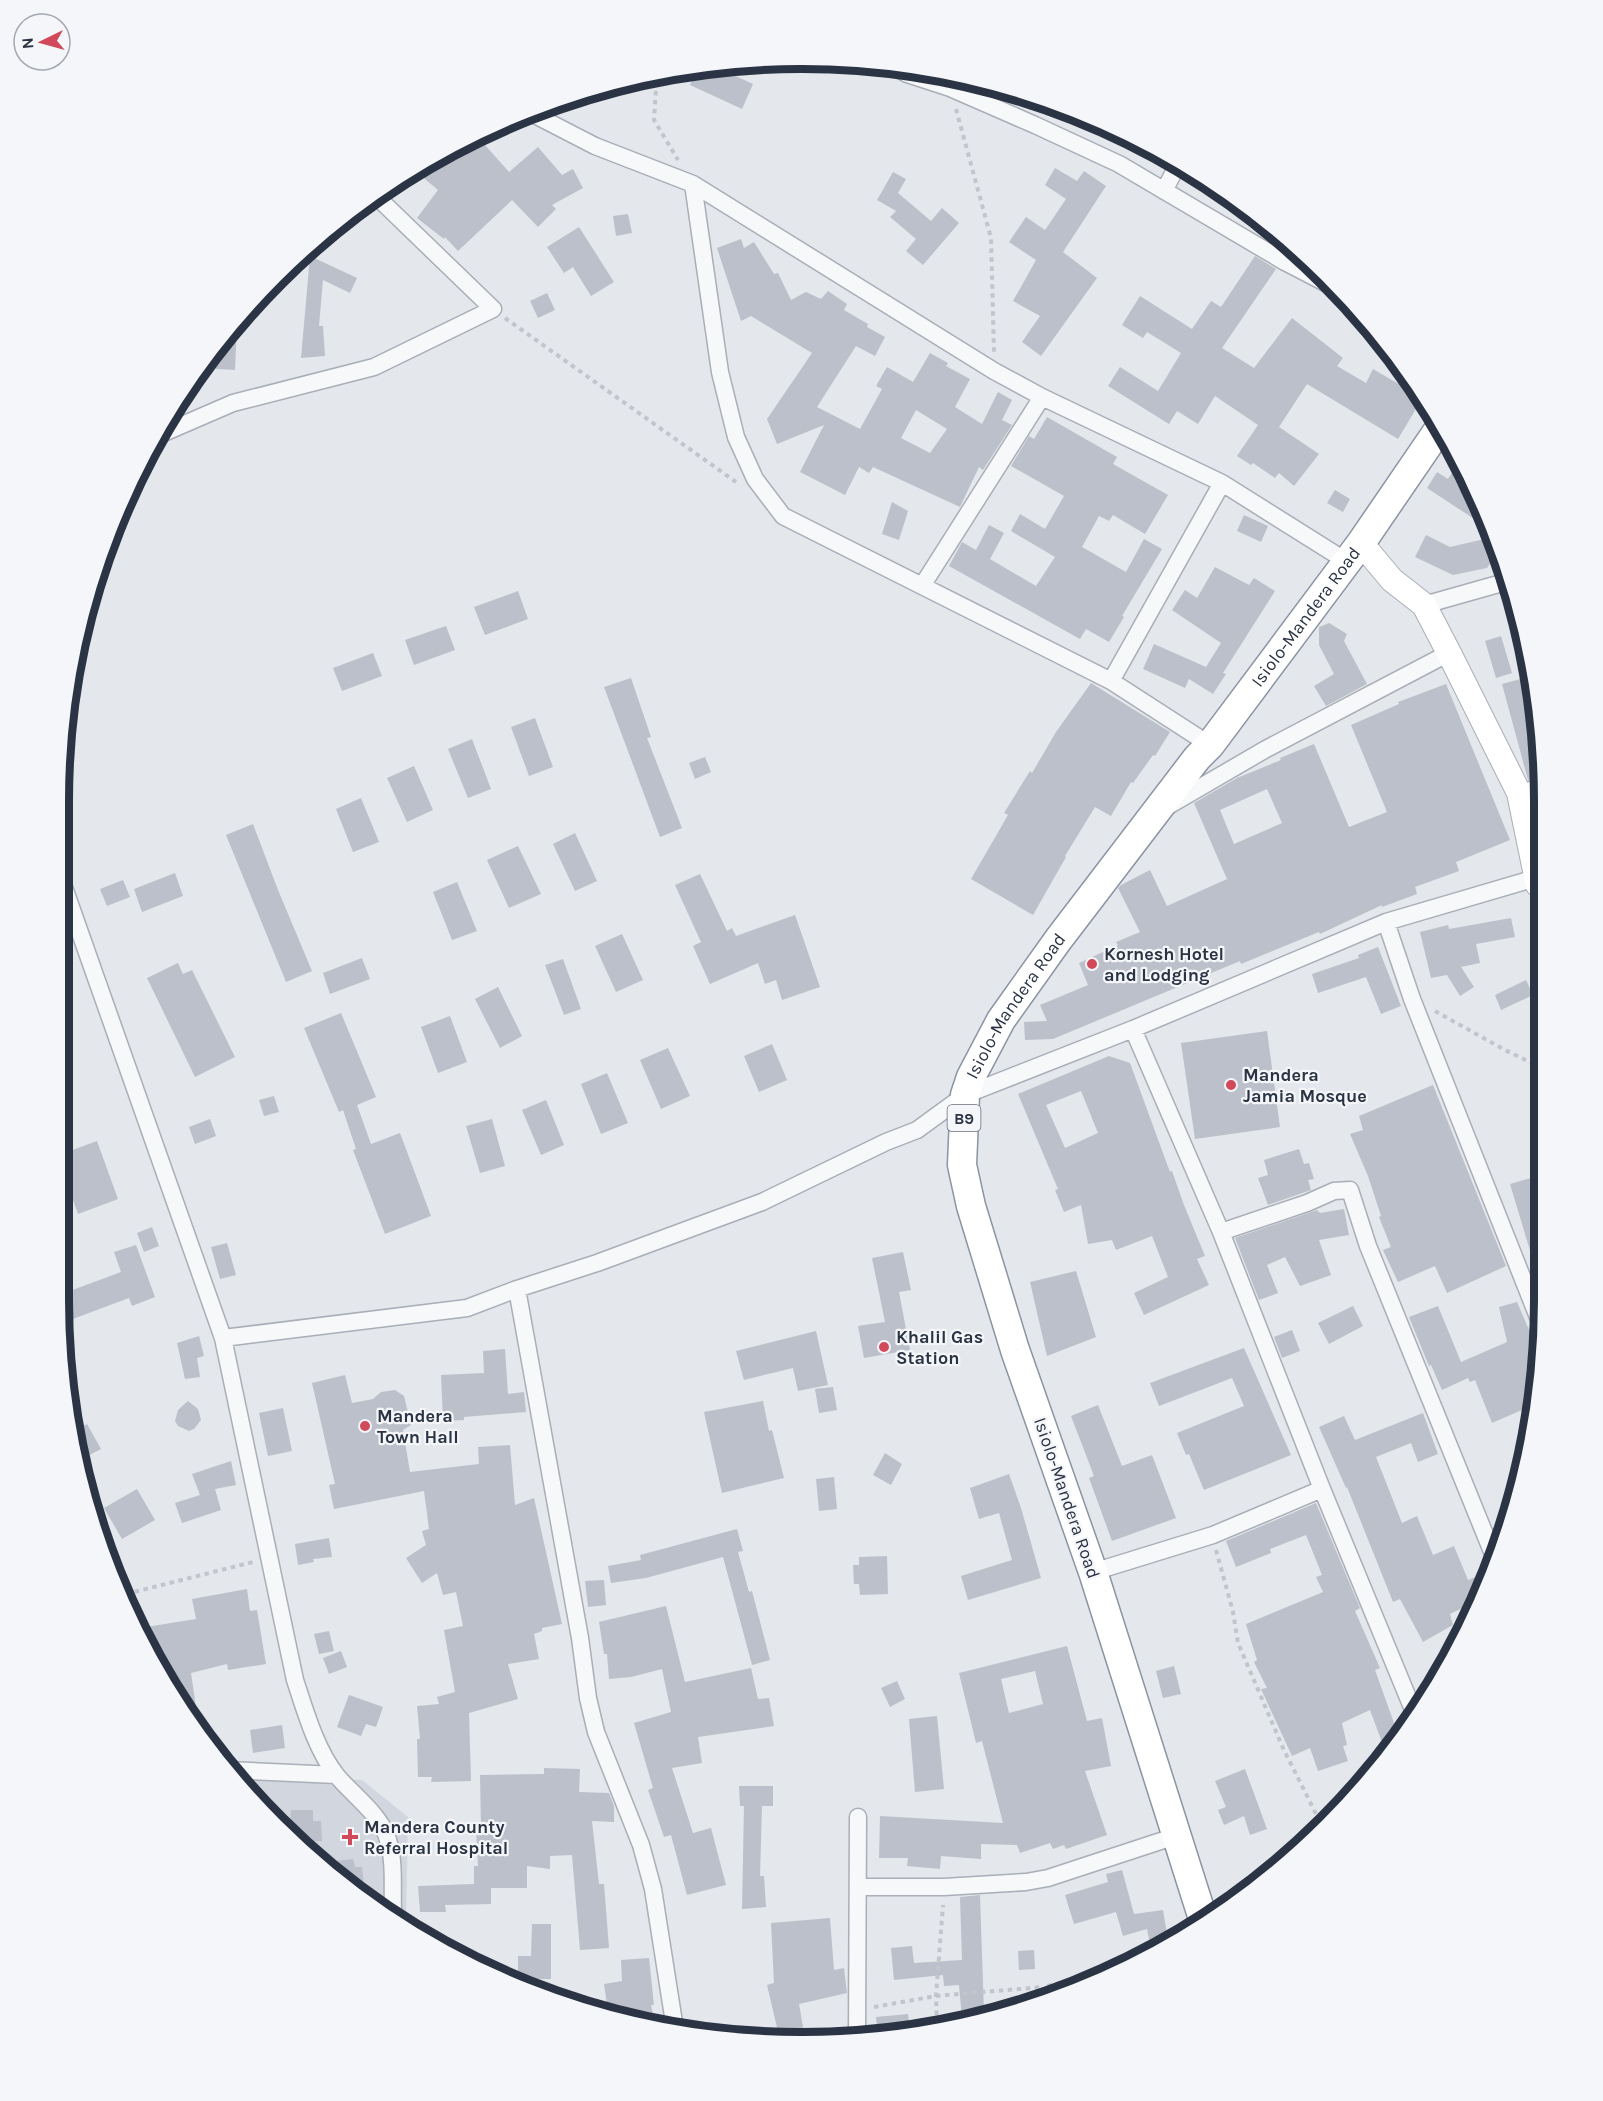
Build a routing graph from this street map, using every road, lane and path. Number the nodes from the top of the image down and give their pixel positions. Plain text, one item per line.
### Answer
1 (924, 80) edge
2 (656, 84) edge
3 (950, 88) junction
4 (540, 118) edge
5 (1174, 171) edge
6 (693, 184) junction
7 (1164, 191) junction
8 (382, 201) edge
9 (1309, 274) edge
10 (494, 309) junction
11 (994, 371) junction
12 (1042, 397) junction
13 (170, 430) edge
14 (1435, 434) edge
15 (737, 483) dead end
16 (1222, 483) junction
17 (1354, 552) junction
18 (1500, 583) edge
19 (922, 586) junction
20 (1424, 605) junction
21 (1449, 652) junction
22 (1111, 681) junction
23 (1210, 745) junction
24 (1528, 791) edge
25 (1154, 814) junction
26 (1534, 852) edge
27 (1534, 883) edge
28 (69, 902) edge
29 (1386, 922) junction
30 (1412, 999) junction
31 (1133, 1029) junction
32 (1534, 1064) edge
33 (965, 1095) junction
34 (1221, 1232) junction
35 (517, 1289) junction
36 (1534, 1306) edge
37 (223, 1338) junction
38 (1322, 1489) junction
39 (1213, 1535) junction
40 (1490, 1547) edge
41 (268, 1559) junction
42 (1093, 1572) junction
43 (131, 1593) edge
44 (1411, 1706) edge
45 (241, 1771) edge
46 (336, 1775) junction
47 (858, 1817) dead end
48 (1318, 1818) edge
49 (1176, 1836) junction
50 (858, 1887) junction
51 (944, 1887) junction
52 (393, 1907) edge
53 (1201, 1913) edge
54 (1069, 1981) edge
55 (1043, 1987) junction
56 (1044, 1990) edge
57 (936, 1996) junction
58 (858, 2010) junction
59 (937, 2019) edge
60 (674, 2021) edge
61 (857, 2029) edge

1 - 3 street
2 - 6 path
3 - 7 street
3 - 11 path
4 - 6 street
5 - 7 street
6 - 11 street
6 - 19 street
7 - 9 street
8 - 10 street
10 - 13 street
10 - 15 path
11 - 12 street
12 - 16 street
12 - 19 street
14 - 17 highway, Isiolo-Mandera Road / B9
16 - 17 street
16 - 22 street
17 - 20 main road
17 - 23 highway, Isiolo-Mandera Road / B9
18 - 20 street
19 - 22 street
20 - 21 main road
21 - 24 main road
21 - 25 street
22 - 23 street
23 - 25 highway, Isiolo-Mandera Road / B9
24 - 26 main road
25 - 33 highway, Isiolo-Mandera Road / B9
27 - 29 street
28 - 37 street
29 - 30 street
29 - 31 street
30 - 32 path
30 - 36 street
31 - 33 street
31 - 34 street
33 - 35 street
33 - 42 highway, Isiolo-Mandera Road / B9
34 - 38 street
34 - 40 street
35 - 37 street
35 - 60 street
37 - 41 street
38 - 39 street
38 - 44 street
39 - 42 street
39 - 48 path
41 - 43 path
41 - 46 street
42 - 49 highway, Isiolo-Mandera Road / B9
45 - 46 street
46 - 52 street
47 - 50 street
49 - 51 street
49 - 53 highway, Isiolo-Mandera Road / B9
50 - 51 street
50 - 58 street
51 - 57 path
54 - 55 path
55 - 56 path
55 - 57 path
57 - 58 path
57 - 59 path
58 - 61 street

